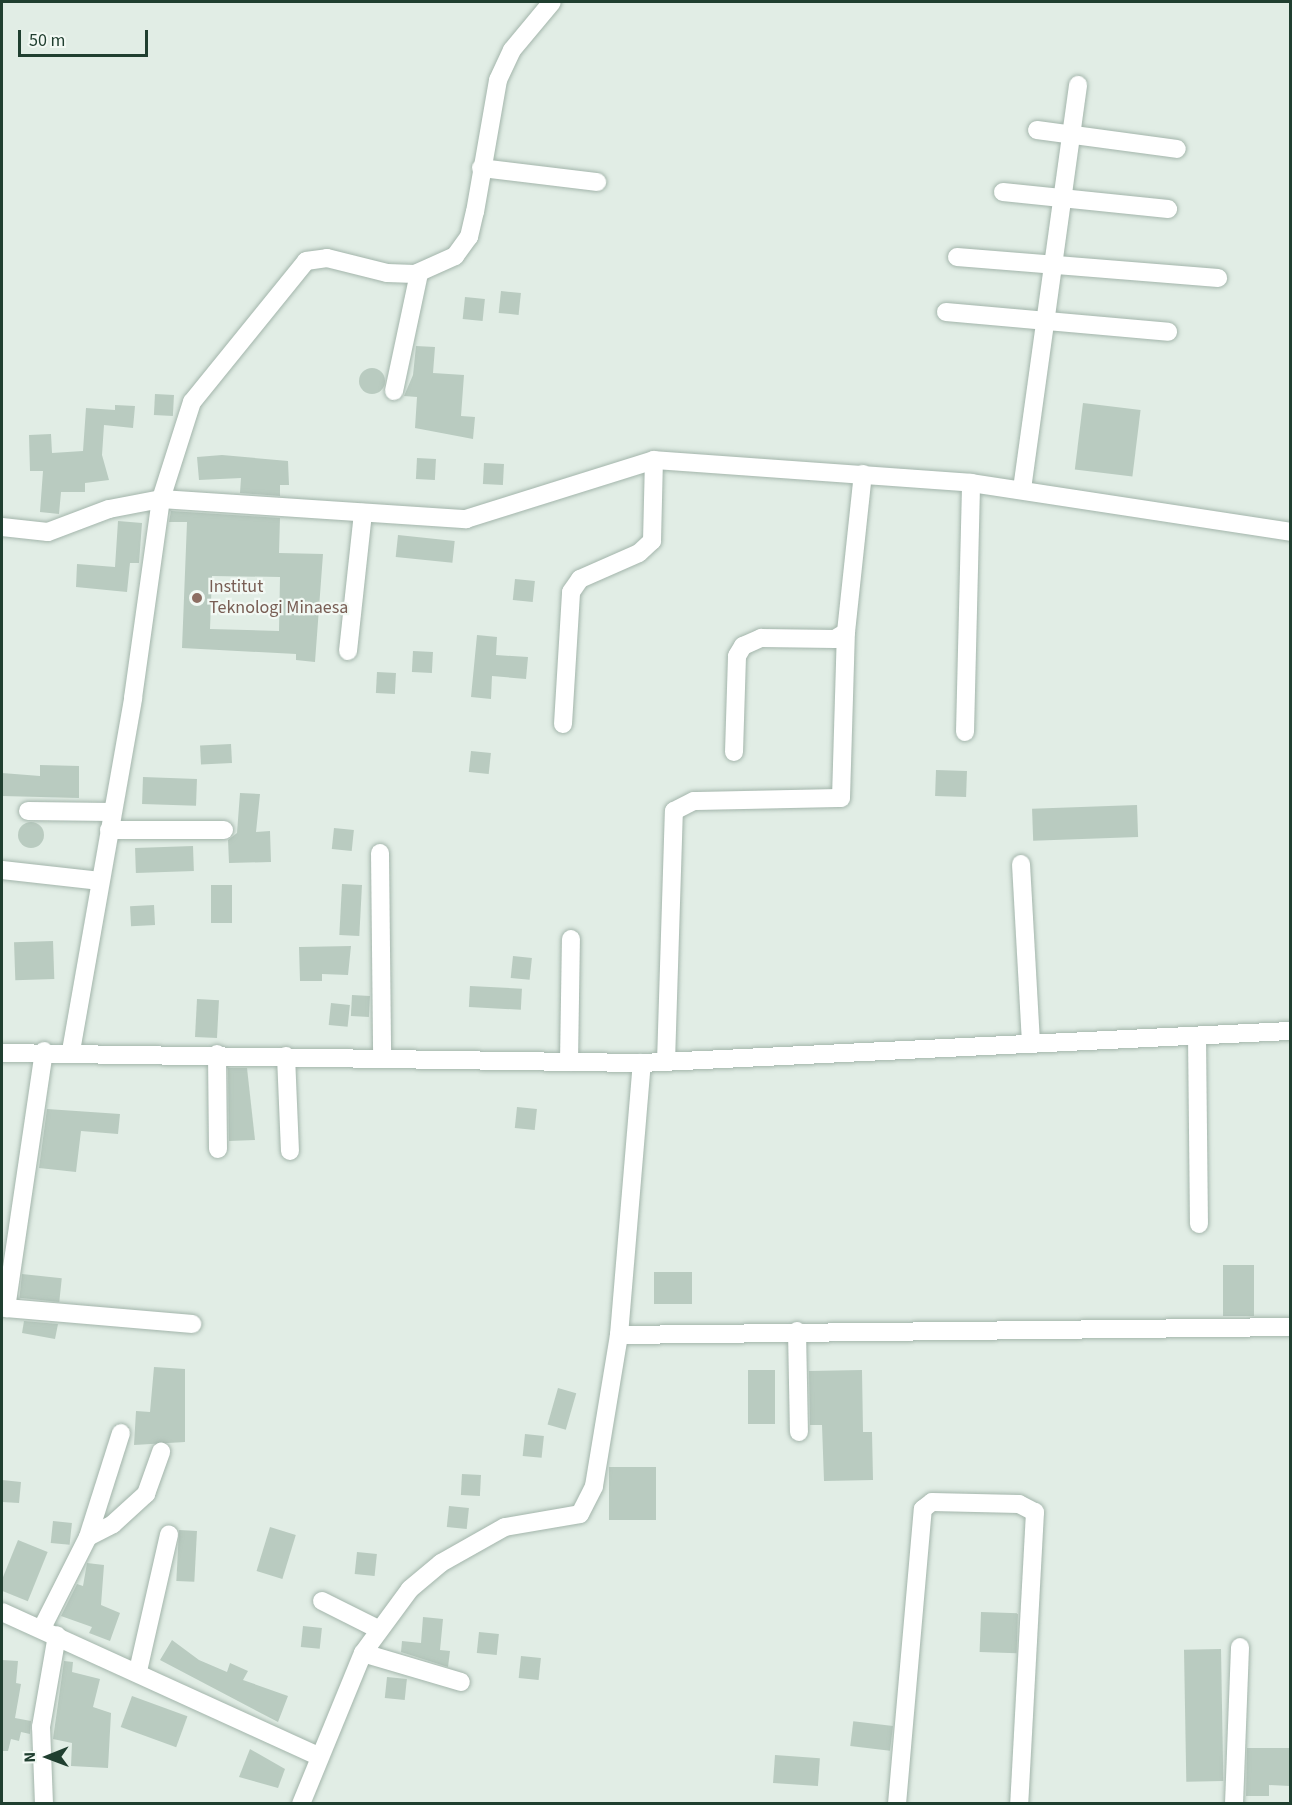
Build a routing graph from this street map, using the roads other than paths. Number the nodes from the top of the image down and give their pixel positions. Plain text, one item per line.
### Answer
1 (552, 2) edge
2 (1078, 85) dead end
3 (1037, 130) dead end
4 (1070, 133) junction
5 (1177, 149) dead end
6 (481, 168) junction
7 (597, 182) dead end
8 (1003, 192) dead end
9 (1060, 197) junction
10 (1168, 209) dead end
11 (957, 257) dead end
12 (1052, 264) junction
13 (419, 273) junction
14 (1218, 278) dead end
15 (946, 312) dead end
16 (1044, 321) junction
17 (1168, 332) dead end
18 (394, 391) dead end
19 (654, 460) junction
20 (863, 474) junction
21 (971, 483) junction
22 (1022, 489) junction
23 (161, 499) junction
24 (363, 513) junction
25 (2, 527) edge
26 (1290, 532) edge
27 (846, 632) junction
28 (348, 651) dead end
29 (563, 724) dead end
30 (965, 732) dead end
31 (734, 752) dead end
32 (28, 810) dead end
33 (112, 812) junction
34 (109, 830) junction
35 (224, 830) dead end
36 (380, 853) dead end
37 (1021, 864) dead end
38 (2, 870) edge
39 (100, 880) junction
40 (571, 939) dead end
41 (1290, 1031) edge
42 (1197, 1036) junction
43 (1031, 1044) junction
44 (44, 1051) junction
45 (71, 1051) junction
46 (2, 1053) edge
47 (217, 1054) junction
48 (286, 1056) junction
49 (381, 1058) junction
50 (569, 1062) junction
51 (666, 1062) junction
52 (642, 1063) junction
53 (218, 1149) dead end
54 (290, 1151) dead end
55 (1199, 1224) dead end
56 (192, 1324) dead end
57 (1290, 1327) edge
58 (797, 1331) junction
59 (619, 1335) junction
60 (799, 1432) dead end
61 (121, 1433) dead end
62 (161, 1452) dead end
63 (169, 1534) dead end
64 (88, 1537) junction
65 (322, 1601) dead end
66 (2, 1612) edge
67 (376, 1628) junction
68 (50, 1632) junction
69 (1240, 1647) dead end
70 (363, 1653) junction
71 (138, 1671) junction
72 (461, 1682) dead end
73 (316, 1755) junction
74 (44, 1803) edge
75 (300, 1803) edge
76 (897, 1803) edge
77 (1019, 1803) edge
78 (1234, 1803) edge

1 - 6 street
2 - 4 street
3 - 4 street
4 - 5 street
4 - 9 street
6 - 7 street
6 - 13 street
8 - 9 street
9 - 10 street
9 - 12 street
11 - 12 street
12 - 14 street
12 - 16 street
13 - 18 street
13 - 23 street
15 - 16 street
16 - 17 street
16 - 22 street
19 - 20 street
19 - 24 street
19 - 29 street
20 - 21 street
20 - 27 street
21 - 22 street
21 - 30 street
22 - 26 street
23 - 24 street
23 - 25 street
23 - 33 street
24 - 28 street
27 - 31 street
27 - 51 street
32 - 33 street
33 - 34 street
34 - 35 street
34 - 39 street
36 - 49 street
37 - 43 street
38 - 39 street
39 - 45 street
40 - 50 street
41 - 42 street
42 - 43 street
42 - 55 street
43 - 51 street
44 - 45 street
44 - 46 street
44 - 56 street
45 - 47 street
47 - 48 street
47 - 53 street
48 - 49 street
48 - 54 street
49 - 50 street
50 - 52 street
51 - 52 street
52 - 59 street
57 - 58 street
58 - 59 street
58 - 60 street
59 - 67 street
61 - 64 street
62 - 64 street
63 - 71 street
64 - 68 street
65 - 67 street
66 - 68 street
67 - 70 street
68 - 71 street
68 - 74 street
69 - 78 street
70 - 72 street
70 - 73 street
71 - 73 street
73 - 75 street
76 - 77 street

